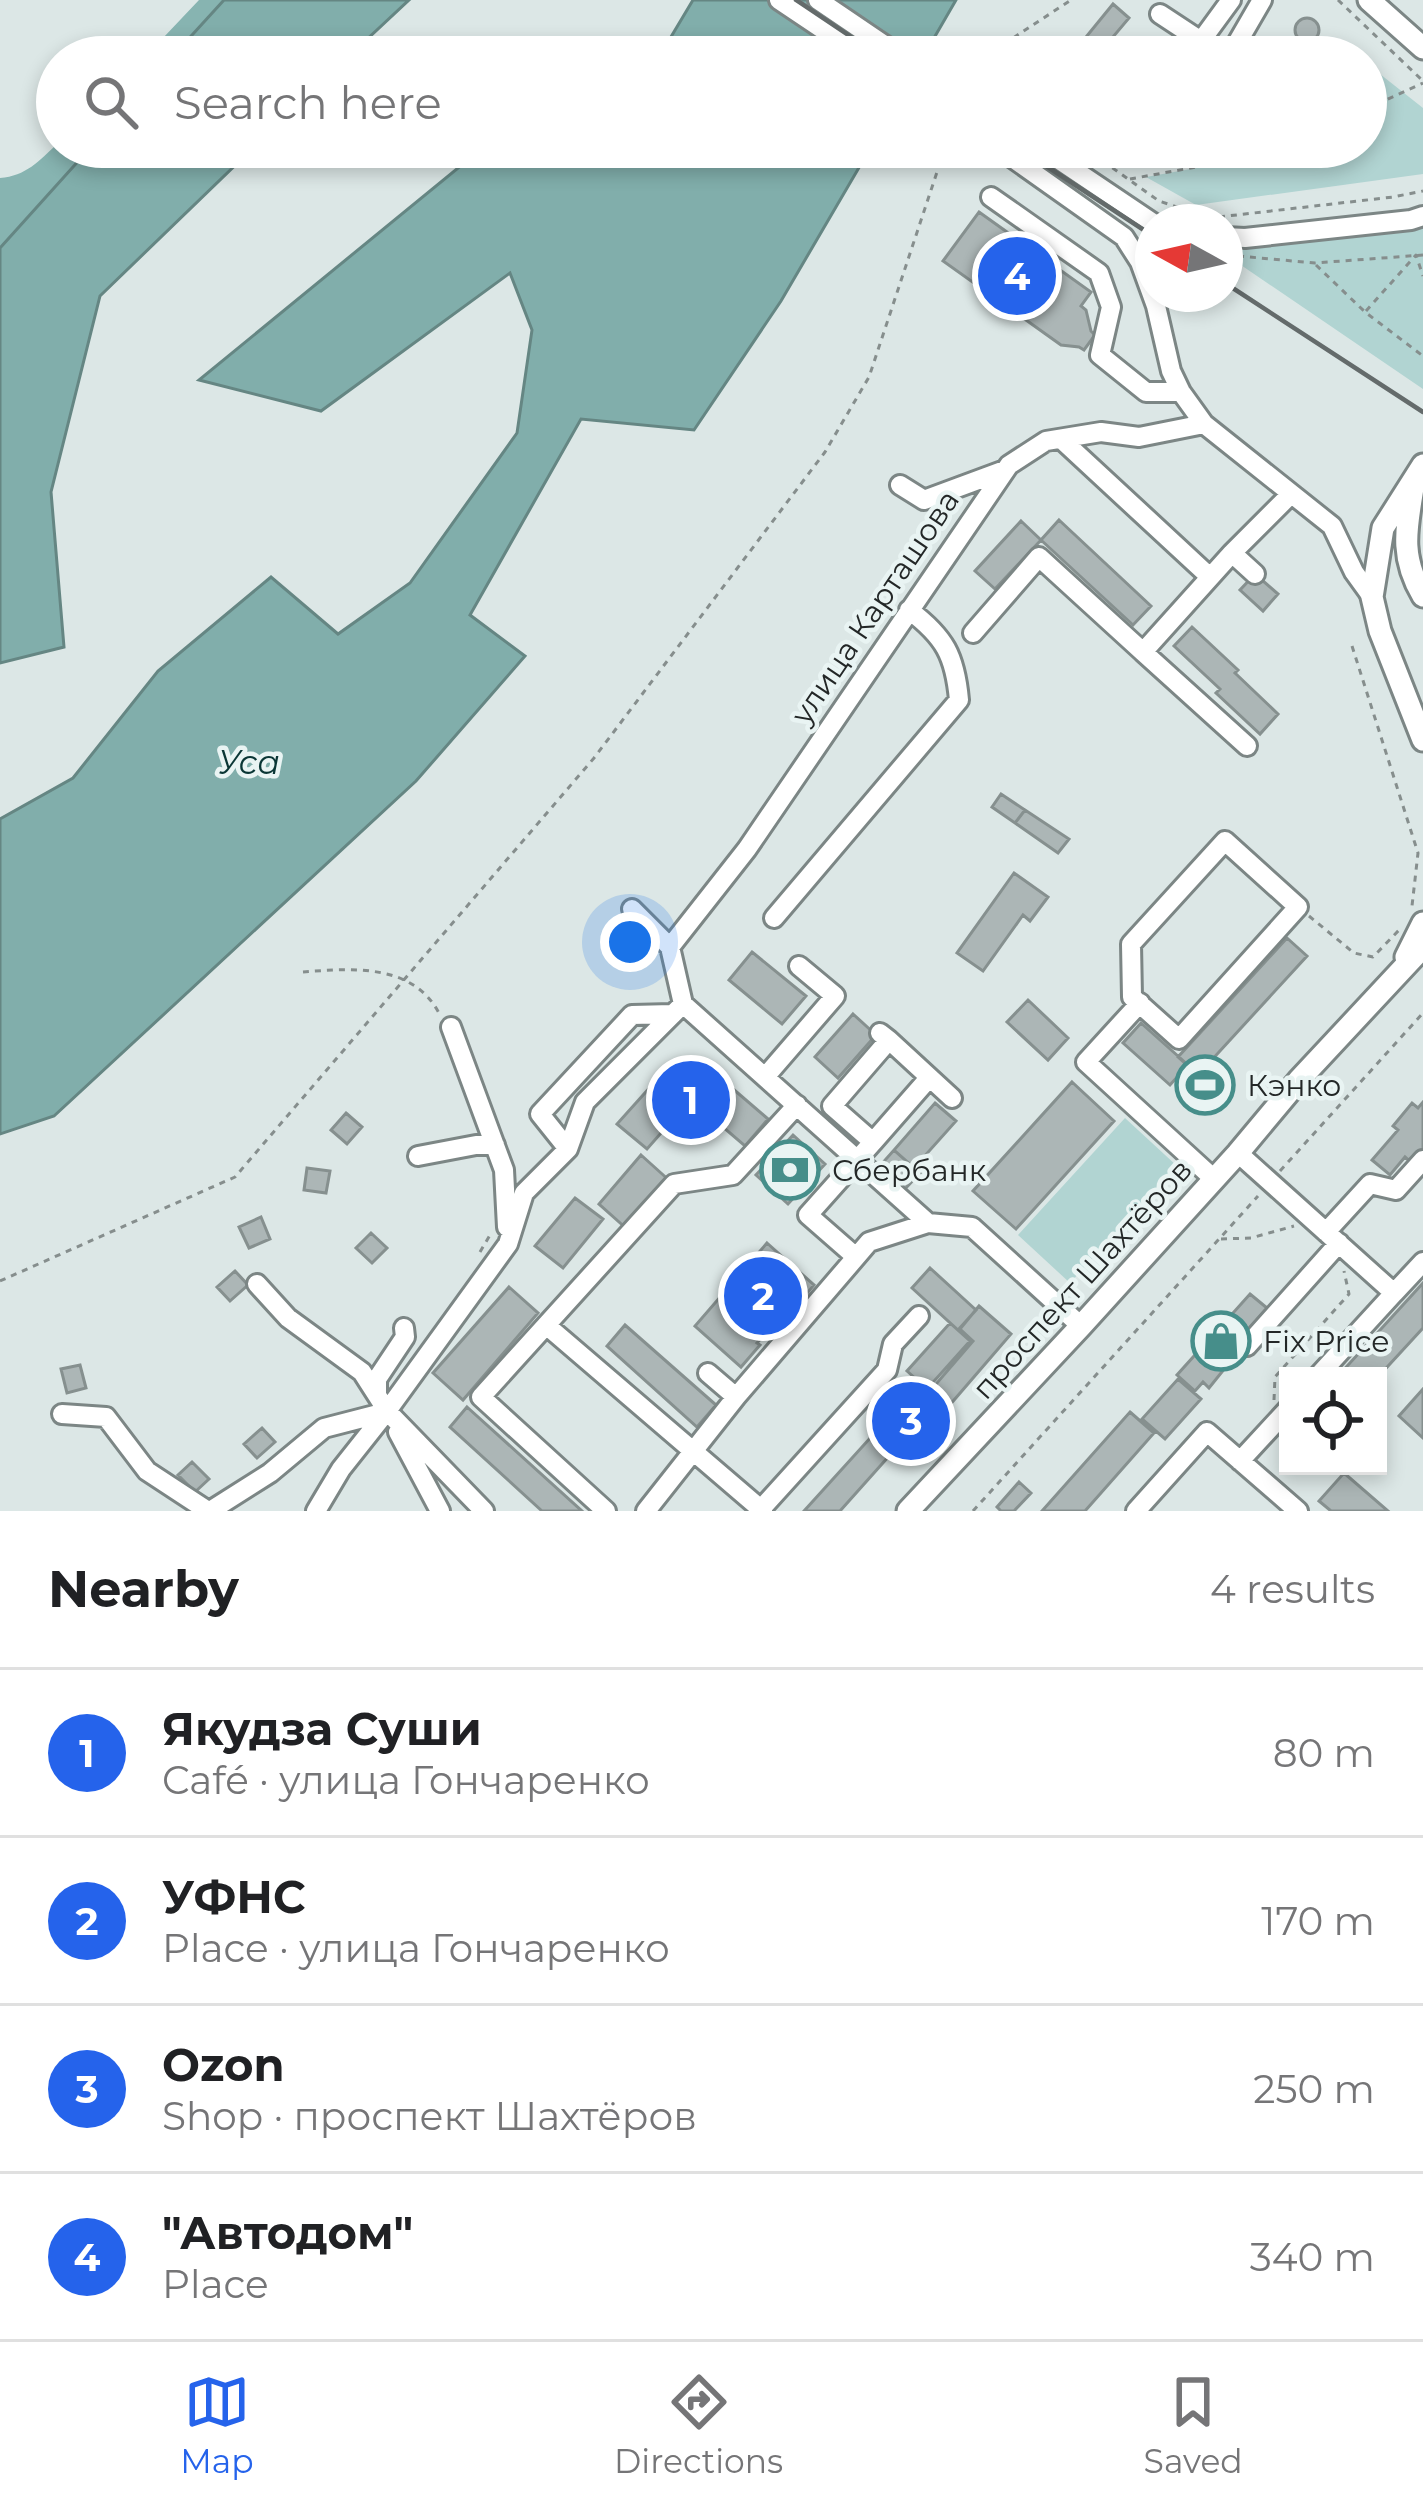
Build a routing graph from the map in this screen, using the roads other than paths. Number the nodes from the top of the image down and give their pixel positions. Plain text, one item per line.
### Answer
1 (779, 0) edge
2 (818, 0) edge
3 (1231, 0) edge
4 (1262, 0) edge
5 (1369, 0) edge
6 (1160, 14) dead end
7 (833, 36) edge
8 (871, 36) edge
9 (1193, 36) edge
10 (1205, 36) edge
11 (1241, 36) edge
12 (1423, 48) edge
13 (1027, 168) edge
14 (1071, 168) edge
15 (991, 197) dead end
16 (1135, 211) edge
17 (1423, 216) edge
18 (1243, 237) edge
19 (1181, 392) junction
20 (1204, 424) junction
21 (1061, 439) junction
22 (1005, 470) junction
23 (1419, 471) edge
24 (901, 485) dead end
25 (1290, 495) junction
26 (1232, 553) junction
27 (1256, 574) dead end
28 (1210, 577) junction
29 (1423, 596) edge
30 (1372, 597) junction
31 (908, 610) junction
32 (973, 633) dead end
33 (1143, 652) junction
34 (1423, 740) edge
35 (1247, 746) dead end
36 (632, 910) dead end
37 (774, 918) dead end
38 (1423, 923) edge
39 (670, 947) junction
40 (1423, 947) edge
41 (799, 966) dead end
42 (1395, 980) junction
43 (1140, 1003) junction
44 (677, 1009) junction
45 (451, 1027) dead end
46 (765, 1077) junction
47 (929, 1078) junction
48 (952, 1098) dead end
49 (797, 1105) junction
50 (872, 1142) junction
51 (495, 1145) junction
52 (568, 1149) junction
53 (1238, 1153) junction
54 (418, 1156) dead end
55 (858, 1159) junction
56 (1423, 1160) edge
57 (1214, 1179) junction
58 (928, 1223) junction
59 (1332, 1238) junction
60 (508, 1244) junction
61 (856, 1257) junction
62 (1423, 1262) edge
63 (257, 1283) dead end
64 (1394, 1293) junction
65 (919, 1316) dead end
66 (546, 1325) junction
67 (1081, 1326) junction
68 (404, 1328) dead end
69 (1247, 1346) dead end
70 (1326, 1367) edge
71 (709, 1373) dead end
72 (736, 1397) junction
73 (382, 1403) junction
74 (62, 1414) dead end
75 (1279, 1419) edge
76 (694, 1451) junction
77 (1240, 1462) junction
78 (762, 1510) edge
79 (209, 1511) edge
80 (316, 1511) edge
81 (440, 1511) edge
82 (484, 1511) edge
83 (606, 1511) edge
84 (646, 1511) edge
85 (908, 1511) edge
86 (1136, 1511) edge
87 (1298, 1511) edge

1 - 7 street
2 - 8 street
3 - 10 street
4 - 11 street
5 - 12 main road
6 - 9 street
13 - 19 street
14 - 16 street
15 - 19 street
17 - 18 street
19 - 20 street
20 - 21 street, улица Карташова
20 - 25 street
21 - 22 street, улица Карташова
21 - 28 street
22 - 24 street
22 - 31 street, улица Карташова
23 - 29 main road
23 - 30 main road
25 - 26 street
25 - 30 street
26 - 27 street
26 - 28 street
28 - 33 street
30 - 34 main road
31 - 37 street
31 - 39 street, улица Карташова
32 - 33 street
33 - 35 street
36 - 39 street
38 - 42 main road
39 - 44 street
40 - 42 main road
41 - 46 street
42 - 53 main road, проспект Шахтёров
43 - 43 street
43 - 57 street
44 - 46 street
44 - 52 street
44 - 52 street
45 - 51 street
46 - 49 street
47 - 48 street
47 - 50 street
47 - 50 street
49 - 55 street
49 - 66 street
50 - 55 street
51 - 54 street
51 - 60 street
52 - 60 street
53 - 57 main road, проспект Шахтёров
53 - 59 street
55 - 58 street
55 - 61 street
56 - 59 street
57 - 67 main road, проспект Шахтёров
58 - 61 street
58 - 67 street
59 - 64 street
59 - 69 street
60 - 73 street
61 - 72 street
62 - 64 street
63 - 73 street
64 - 70 street
65 - 78 street
66 - 76 street
66 - 83 street
67 - 85 main road, проспект Шахтёров
68 - 73 street
71 - 72 street
72 - 76 street
73 - 79 street
73 - 80 street
73 - 81 street
73 - 82 street
74 - 79 street
75 - 77 street
76 - 78 street
76 - 84 street
77 - 86 street
77 - 87 street

